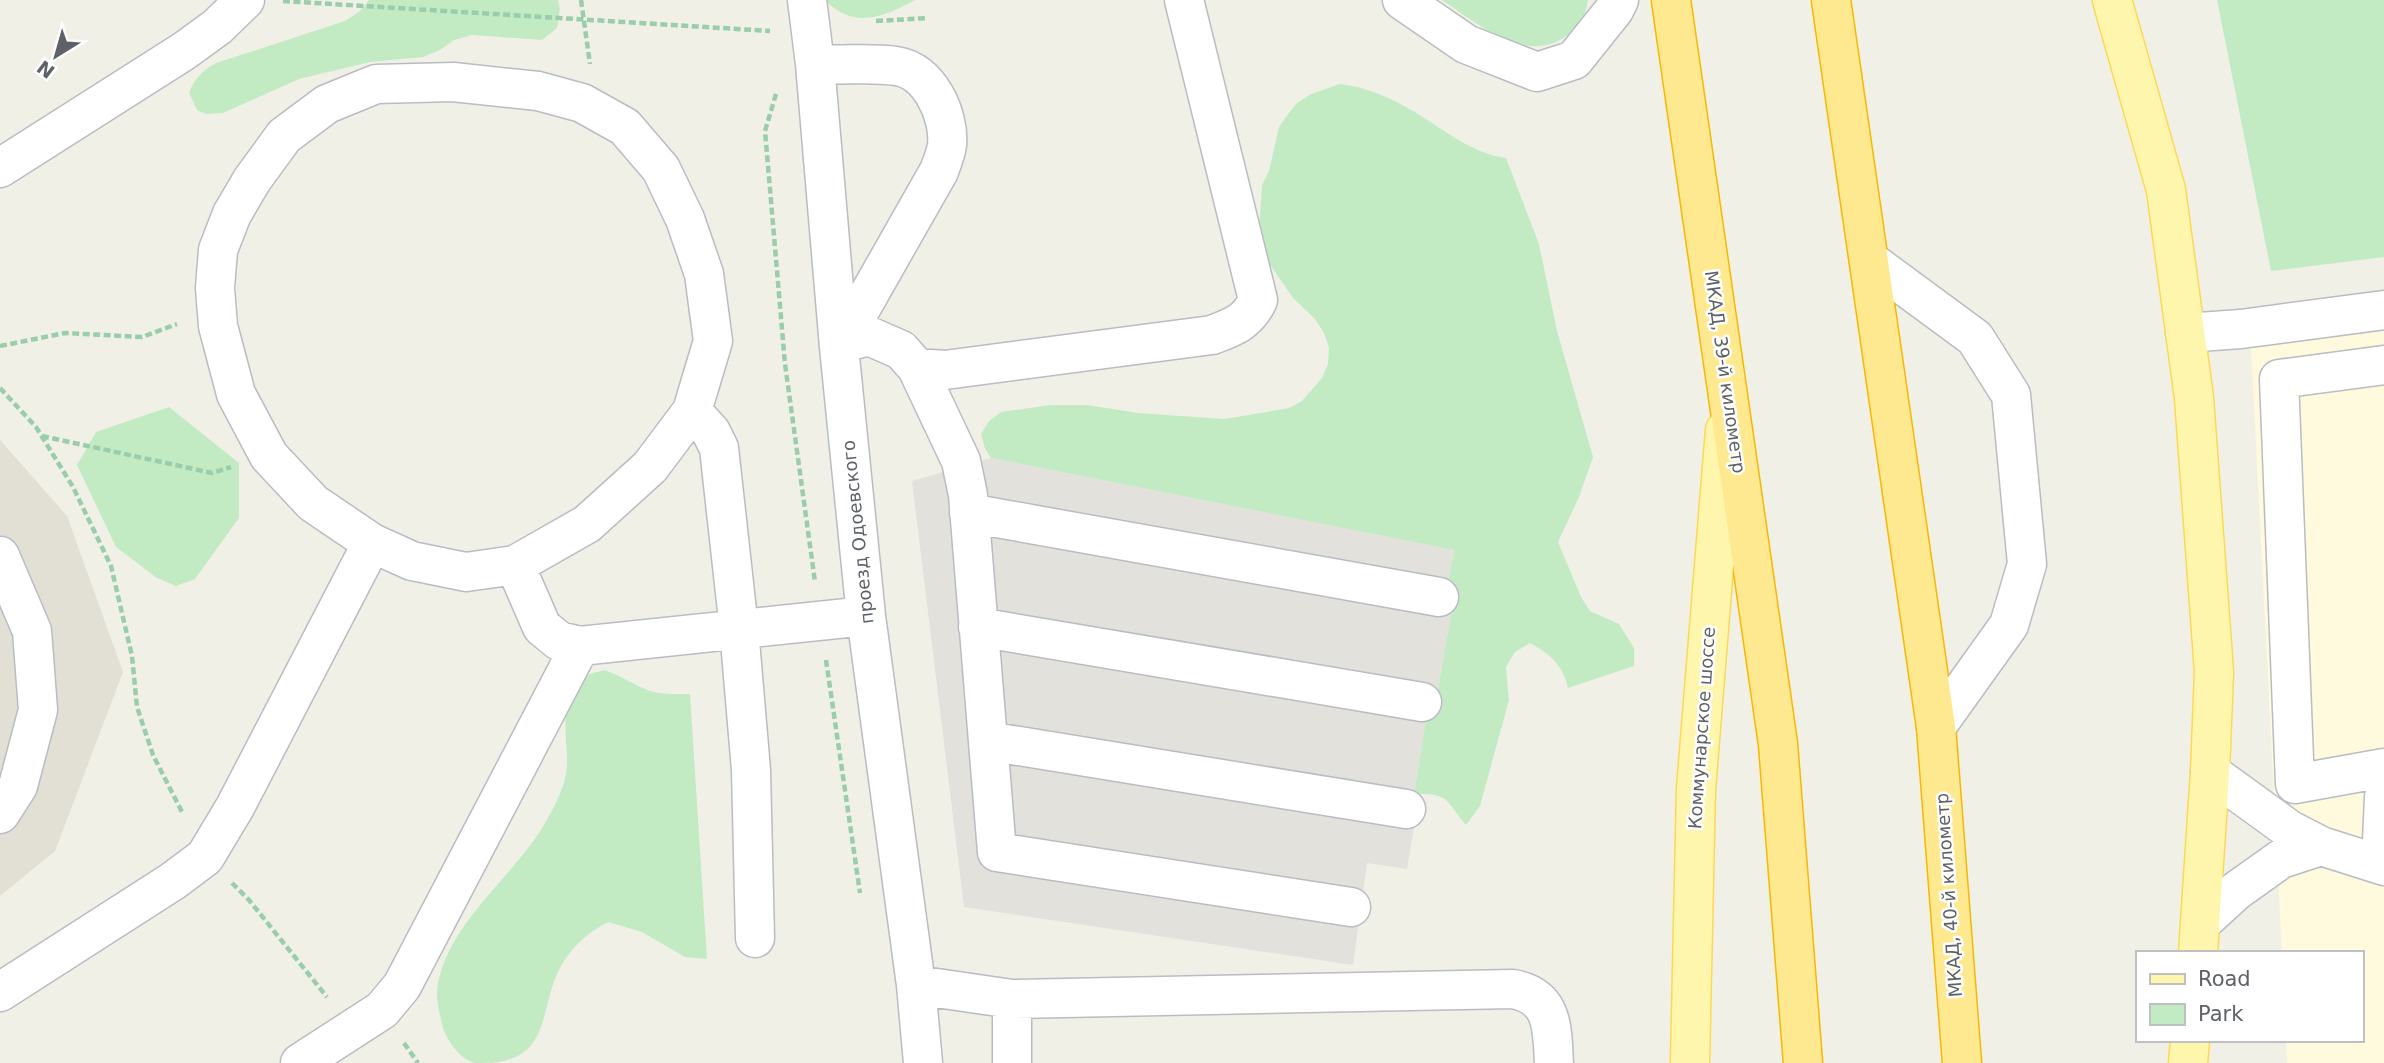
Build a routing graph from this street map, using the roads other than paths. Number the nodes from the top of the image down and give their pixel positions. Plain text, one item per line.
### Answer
1 (245, 0) edge
2 (807, 0) edge
3 (1184, 0) edge
4 (1402, 0) edge
5 (1619, 0) edge
6 (1671, 0) edge
7 (1831, 0) edge
8 (2112, 0) edge
9 (815, 64) junction
10 (0, 168) edge
11 (1869, 260) junction
12 (2384, 310) edge
13 (2384, 327) edge
14 (2185, 333) junction
15 (839, 347) junction
16 (2384, 365) edge
17 (917, 368) junction
18 (1728, 393) junction
19 (692, 411) junction
20 (969, 513) junction
21 (372, 543) junction
22 (0, 556) edge
23 (515, 565) junction
24 (1439, 597) dead end
25 (866, 616) junction
26 (978, 626) junction
27 (738, 629) junction
28 (580, 646) junction
29 (1422, 702) dead end
30 (1936, 727) junction
31 (988, 741) junction
32 (2210, 772) junction
33 (2383, 782) edge
34 (1406, 809) dead end
35 (0, 814) edge
36 (2320, 846) junction
37 (2383, 865) edge
38 (1351, 907) dead end
39 (755, 938) dead end
40 (2200, 938) edge
41 (916, 985) junction
42 (0, 992) edge
43 (1012, 999) junction
44 (2190, 1042) edge
45 (300, 1063) edge
46 (923, 1063) edge
47 (1012, 1063) edge
48 (1554, 1063) edge
49 (1690, 1063) edge
50 (1803, 1063) edge
51 (1962, 1063) edge
52 (2188, 1063) edge

1 - 10 street
2 - 9 street, проезд Одоевского
3 - 17 street
4 - 5 street
6 - 18 highway, МКАД, 39-й километр
7 - 11 highway
8 - 14 main road
9 - 15 street, проезд Одоевского
9 - 15 street
11 - 30 highway
11 - 30 street
12 - 13 street
12 - 14 street
14 - 32 main road
15 - 17 street
15 - 25 street, проезд Одоевского
16 - 33 street
17 - 20 street
18 - 49 main road, Коммунарское шоссе
18 - 50 highway, МКАД, 39-й километр
19 - 21 street
19 - 23 street
19 - 27 street
20 - 24 street
20 - 26 street
21 - 23 street
21 - 42 street
22 - 35 street
23 - 28 street
25 - 27 street
25 - 41 street, проезд Одоевского
26 - 29 street
26 - 31 street
27 - 28 street
27 - 39 street
28 - 45 street
30 - 51 highway, МКАД, 40-й километр
31 - 34 street
31 - 38 street
32 - 36 street
32 - 40 main road
33 - 37 street
36 - 37 street
36 - 40 street
41 - 43 street
41 - 46 street, проезд Одоевского
43 - 47 street
43 - 48 street
44 - 52 main road

